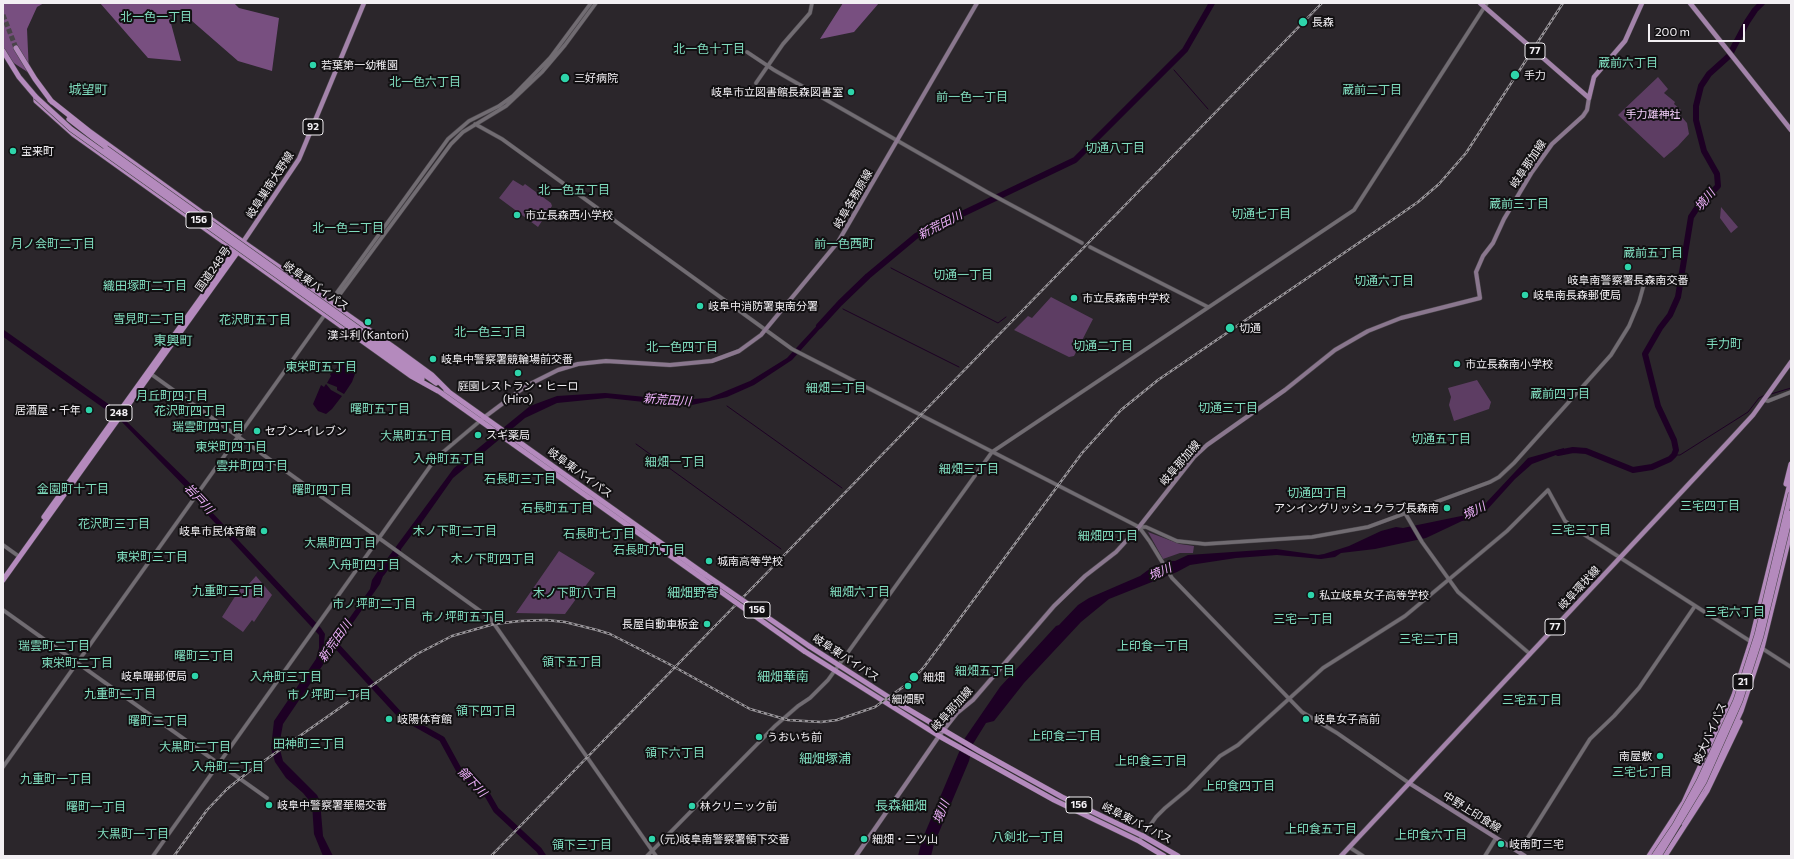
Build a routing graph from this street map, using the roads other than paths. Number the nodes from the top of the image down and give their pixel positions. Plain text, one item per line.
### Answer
1 (364, 3) edge
2 (592, 3) edge
3 (596, 3) edge
4 (812, 3) edge
5 (977, 3) edge
6 (1480, 3) edge
7 (1642, 3) edge
8 (1690, 3) edge
9 (1486, 5) edge
10 (17, 50) tunnel mouth
11 (3, 51) edge
12 (747, 52) dead end
13 (768, 66) junction
14 (756, 83) dead end
15 (36, 97) junction
16 (1589, 98) junction
17 (50, 100) junction
18 (475, 124) junction
19 (1791, 130) edge
20 (897, 140) junction
21 (243, 242) junction
22 (1082, 243) dead end
23 (1090, 247) dead end
24 (236, 252) junction
25 (1646, 277) dead end
26 (332, 304) junction
27 (1208, 307) junction
28 (325, 315) junction
29 (766, 330) junction
30 (367, 337) junction
31 (1791, 362) edge
32 (151, 374) junction
33 (438, 391) junction
34 (449, 392) junction
35 (1791, 392) edge
36 (1767, 396) junction
37 (484, 417) junction
38 (480, 421) junction
39 (238, 437) junction
40 (992, 452) junction
41 (1791, 464) edge
42 (1791, 479) edge
43 (1791, 493) edge
44 (1405, 513) junction
45 (1791, 513) edge
46 (1138, 527) junction
47 (1791, 530) edge
48 (379, 538) junction
49 (1791, 543) edge
50 (3, 545) edge
51 (17, 555) junction
52 (1619, 558) junction
53 (3, 575) edge
54 (704, 577) junction
55 (3, 580) edge
56 (1450, 580) junction
57 (1695, 606) junction
58 (3, 610) edge
59 (1771, 612) junction
60 (1759, 614) junction
61 (1751, 642) junction
62 (1759, 646) junction
63 (1530, 654) junction
64 (78, 663) junction
65 (839, 665) junction
66 (1791, 667) edge
67 (835, 670) junction
68 (1740, 675) junction
69 (1754, 676) junction
70 (1290, 698) junction
71 (944, 730) junction
72 (939, 736) junction
73 (219, 764) junction
74 (3, 767) edge
75 (1409, 783) junction
76 (1691, 796) junction
77 (267, 798) dead end
78 (1678, 828) junction
79 (1143, 836) junction
80 (1496, 838) junction
81 (1139, 841) junction
82 (1349, 847) junction
83 (652, 851) junction
84 (1519, 852) junction
85 (153, 856) edge
86 (647, 856) edge
87 (656, 856) edge
88 (856, 856) edge
89 (1164, 856) edge
90 (1178, 856) edge
91 (1341, 856) edge
92 (1363, 856) edge
93 (1484, 856) edge
94 (1525, 856) edge
95 (1649, 856) edge
96 (1654, 856) edge
97 (1659, 856) edge
98 (1665, 856) edge

1 - 21 main road, 岐阜巣南大野線 / 92
2 - 26 street
3 - 18 street
4 - 13 street
5 - 20 main road, 岐阜各務原線
6 - 9 main road, 77
7 - 16 main road
8 - 19 main road
9 - 16 main road, 77
9 - 27 street
10 - 17 highway, 岐阜東バイパス / 156
11 - 15 highway, 岐阜東バイパス / 156
12 - 13 street
13 - 14 street
13 - 20 street
15 - 24 highway, 156, bridge
15 - 30 highway, 岐阜東バイパス / 156, bridge
16 - 46 main road, 岐阜那加線
17 - 21 highway, 156
17 - 30 highway, 岐阜東バイパス / 156, bridge
18 - 26 street
18 - 29 street
20 - 22 street
20 - 29 main road, 岐阜各務原線
21 - 24 highway, 248
21 - 26 highway, 156
23 - 27 street
24 - 28 highway, 156
24 - 32 highway, 国道248号 / 248
24 - 51 highway, 国道248号 / 248
25 - 44 street
26 - 28 street
26 - 34 highway, 156
27 - 40 street
28 - 33 highway, 156
28 - 39 street
29 - 37 main road, 岐阜各務原線
29 - 40 street
30 - 33 highway, 岐阜東バイパス / 156
30 - 34 highway, 岐阜東バイパス / 156
31 - 36 main road, 岐阜環状線 / 77
32 - 39 street
32 - 55 highway, 国道248号 / 248
33 - 38 highway, 岐阜東バイパス / 156
34 - 37 highway, 岐阜東バイパス / 156
35 - 36 street
36 - 52 main road, 岐阜環状線 / 77
37 - 38 main road, 岐阜各務原線
37 - 54 highway, 岐阜東バイパス / 156
38 - 48 street
38 - 54 highway, 岐阜東バイパス / 156
39 - 48 street
39 - 64 street
40 - 46 street
40 - 65 street
41 - 60 highway, 21
42 - 60 highway, 21
43 - 76 highway, 岐大バイパス / 21, bridge
44 - 46 street
44 - 56 street
45 - 78 highway, 岐大バイパス / 21, bridge
46 - 70 street
46 - 71 main road, 岐阜那加線
47 - 59 highway, 21
48 - 73 street
48 - 83 street
49 - 59 highway, 21
50 - 51 street
51 - 53 highway, 国道248号 / 248
52 - 56 street
52 - 57 street
52 - 63 main road, 岐阜環状線 / 77
54 - 65 highway, 岐阜東バイパス / 156, bridge
54 - 67 highway, 岐阜東バイパス / 156, bridge
56 - 63 street
56 - 70 street
57 - 61 street
57 - 84 street
58 - 64 street
59 - 62 highway, 21
60 - 61 highway, 21
61 - 62 street
61 - 68 highway, 21
62 - 66 street
62 - 68 highway
62 - 69 highway, 21
63 - 75 main road, 岐阜環状線 / 77
64 - 73 street
64 - 74 street
65 - 67 street
65 - 71 highway, 岐阜東バイパス / 156
67 - 72 highway, 岐阜東バイパス / 156
67 - 83 street
68 - 76 highway, 21, bridge
68 - 95 highway, 21
69 - 78 highway, 21, bridge
69 - 98 highway, 21
70 - 75 street
70 - 79 street
71 - 72 main road, 岐阜那加線
71 - 79 highway, 岐阜東バイパス / 156
72 - 81 highway, 岐阜東バイパス / 156
72 - 88 main road, 岐阜那加線
73 - 77 street
73 - 85 street
75 - 80 main road, 中野上印食線
75 - 82 main road, 岐阜環状線 / 77
76 - 96 highway, 岐大バイパス / 21, bridge
78 - 97 highway, 岐大バイパス / 21, bridge
79 - 81 street
79 - 90 highway, 岐阜東バイパス / 156
80 - 84 main road, 中野上印食線
80 - 93 street
81 - 89 highway, 岐阜東バイパス / 156
82 - 91 main road, 岐阜環状線 / 77
82 - 92 street
83 - 86 street
83 - 87 street
84 - 94 main road, 中野上印食線

